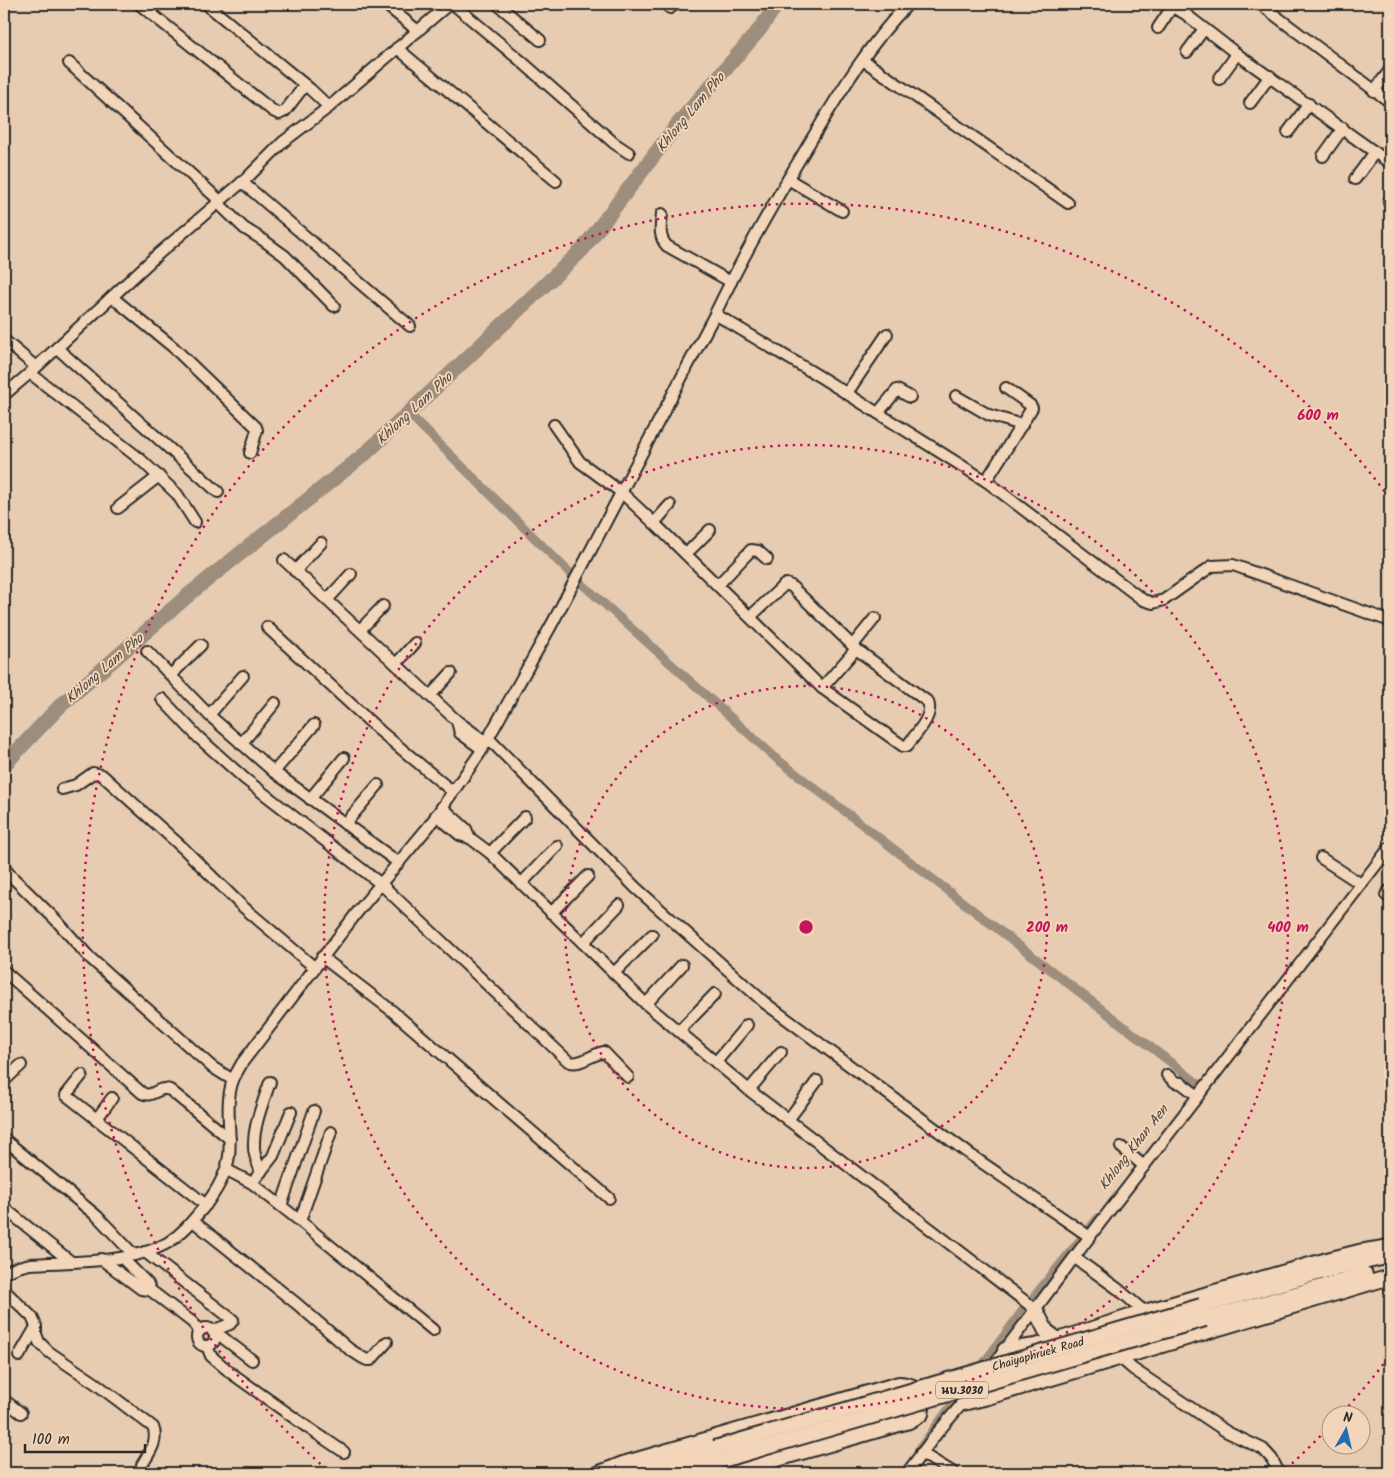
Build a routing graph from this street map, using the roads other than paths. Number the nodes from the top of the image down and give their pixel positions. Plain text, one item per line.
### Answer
1 (139, 4) edge
2 (206, 4) edge
3 (385, 4) edge
4 (497, 4) edge
5 (908, 4) edge
6 (1260, 4) edge
7 (446, 5) edge
8 (1169, 6) edge
9 (1158, 28) dead end
10 (1204, 29) junction
11 (418, 31) junction
12 (540, 40) dead end
13 (398, 48) junction
14 (1187, 52) dead end
15 (1238, 54) junction
16 (863, 60) junction
17 (69, 63) dead end
18 (1390, 70) edge
19 (1270, 76) junction
20 (1219, 79) dead end
21 (305, 85) junction
22 (1374, 91) junction
23 (1390, 102) edge
24 (1250, 103) dead end
25 (1308, 104) junction
26 (329, 107) junction
27 (1343, 128) junction
28 (1288, 132) dead end
29 (1375, 152) junction
30 (629, 153) dead end
31 (1323, 156) dead end
32 (1390, 163) edge
33 (788, 179) junction
34 (1355, 179) dead end
35 (242, 182) junction
36 (556, 182) dead end
37 (219, 202) junction
38 (1068, 203) dead end
39 (842, 211) dead end
40 (662, 214) dead end
41 (730, 282) junction
42 (112, 297) junction
43 (334, 306) dead end
44 (715, 314) junction
45 (410, 326) dead end
46 (887, 334) dead end
47 (4, 340) edge
48 (57, 348) junction
49 (33, 370) junction
50 (1006, 388) dead end
51 (847, 393) junction
52 (4, 395) edge
53 (956, 396) dead end
54 (910, 397) dead end
55 (878, 413) junction
56 (554, 425) dead end
57 (1022, 425) junction
58 (250, 453) dead end
59 (159, 476) junction
60 (986, 480) junction
61 (218, 492) dead end
62 (621, 492) junction
63 (670, 505) dead end
64 (118, 508) dead end
65 (195, 522) dead end
66 (654, 523) junction
67 (710, 530) dead end
68 (321, 543) dead end
69 (686, 554) junction
70 (284, 560) dead end
71 (768, 560) dead end
72 (295, 571) junction
73 (351, 574) dead end
74 (718, 585) junction
75 (327, 600) junction
76 (384, 606) dead end
77 (750, 617) junction
78 (875, 618) dead end
79 (1390, 622) edge
80 (267, 627) dead end
81 (360, 630) junction
82 (415, 643) dead end
83 (201, 645) dead end
84 (855, 647) junction
85 (147, 651) dead end
86 (396, 664) junction
87 (451, 674) dead end
88 (171, 675) junction
89 (243, 676) dead end
90 (822, 688) junction
91 (430, 696) junction
92 (162, 699) dead end
93 (275, 703) dead end
94 (209, 715) junction
95 (314, 725) dead end
96 (486, 743) junction
97 (241, 744) junction
98 (344, 758) dead end
99 (274, 772) junction
100 (378, 785) dead end
101 (62, 788) dead end
102 (453, 792) junction
103 (310, 799) junction
104 (439, 811) junction
105 (525, 818) dead end
106 (345, 824) junction
107 (557, 846) dead end
108 (1390, 847) edge
109 (490, 852) junction
110 (1321, 858) dead end
111 (399, 863) junction
112 (4, 866) edge
113 (588, 876) dead end
114 (381, 884) junction
115 (521, 884) junction
116 (1360, 884) junction
117 (1390, 890) edge
118 (1390, 898) edge
119 (619, 905) dead end
120 (551, 914) junction
121 (652, 934) dead end
122 (583, 943) junction
123 (322, 957) junction
124 (682, 965) dead end
125 (314, 967) junction
126 (4, 971) edge
127 (614, 973) junction
128 (715, 994) dead end
129 (646, 1004) junction
130 (747, 1024) dead end
131 (678, 1031) junction
132 (781, 1052) dead end
133 (716, 1062) junction
134 (21, 1065) dead end
135 (82, 1075) dead end
136 (1167, 1076) dead end
137 (628, 1077) dead end
138 (233, 1080) junction
139 (4, 1081) edge
140 (817, 1081) dead end
141 (270, 1082) dead end
142 (749, 1090) junction
143 (1196, 1094) junction
144 (112, 1098) dead end
145 (314, 1111) dead end
146 (291, 1112) dead end
147 (96, 1120) junction
148 (788, 1120) junction
149 (331, 1132) dead end
150 (4, 1139) edge
151 (230, 1139) junction
152 (1125, 1150) dead end
153 (1143, 1165) junction
154 (227, 1170) junction
155 (261, 1172) junction
156 (252, 1183) junction
157 (609, 1198) dead end
158 (206, 1205) junction
159 (281, 1206) junction
160 (4, 1208) edge
161 (193, 1221) junction
162 (300, 1221) junction
163 (1089, 1237) junction
164 (1390, 1247) edge
165 (144, 1252) junction
166 (134, 1256) junction
167 (1390, 1256) edge
168 (122, 1258) junction
169 (1075, 1258) junction
170 (101, 1259) junction
171 (70, 1261) junction
172 (1390, 1269) edge
173 (4, 1273) edge
174 (1390, 1277) edge
175 (4, 1290) edge
176 (150, 1290) junction
177 (1029, 1303) junction
178 (1144, 1312) junction
179 (1203, 1312) junction
180 (36, 1326) junction
181 (433, 1330) dead end
182 (200, 1331) junction
183 (213, 1332) junction
184 (1058, 1340) junction
185 (387, 1342) dead end
186 (207, 1346) junction
187 (1036, 1346) junction
188 (1005, 1350) junction
189 (19, 1356) dead end
190 (1119, 1357) junction
191 (252, 1360) dead end
192 (1053, 1377) junction
193 (4, 1400) edge
194 (963, 1403) junction
195 (21, 1413) dead end
196 (344, 1452) dead end
197 (921, 1453) junction
198 (717, 1454) junction
199 (142, 1465) dead end
200 (600, 1473) edge
201 (629, 1473) edge
202 (677, 1473) edge
203 (730, 1473) edge
204 (907, 1473) edge
205 (954, 1473) edge
206 (1280, 1473) edge

1 - 21 street
2 - 21 street
3 - 11 street
4 - 12 street
5 - 16 street
6 - 22 street
7 - 11 street
7 - 30 street
8 - 9 street
8 - 10 street
10 - 14 street
10 - 15 street
11 - 13 street
13 - 26 street
13 - 36 street
15 - 19 street
15 - 20 street
16 - 33 street
16 - 38 street
17 - 37 street
18 - 22 street
19 - 24 street
19 - 25 street
21 - 26 street
22 - 23 street
25 - 27 street
25 - 28 street
26 - 35 street
27 - 29 street
27 - 31 street
29 - 32 street
29 - 34 street
33 - 39 street
33 - 41 street
35 - 37 street
35 - 45 street
37 - 42 street
37 - 43 street
40 - 41 street
41 - 44 street
42 - 48 street
42 - 58 street
44 - 51 street
44 - 62 street
46 - 51 street
47 - 49 street
48 - 49 street
48 - 61 street
49 - 52 street
49 - 59 street
50 - 57 street
51 - 55 street
53 - 57 street
54 - 55 street
55 - 60 street
56 - 62 street
57 - 60 street
59 - 64 street
59 - 65 street
60 - 79 street
62 - 66 street
62 - 96 street
63 - 66 street
66 - 69 street
67 - 69 street
68 - 72 street
69 - 74 street
70 - 72 street
71 - 74 street
72 - 75 street
73 - 75 street
74 - 77 street
75 - 81 street
76 - 81 street
77 - 84 street
77 - 90 street
78 - 84 street
80 - 102 street
81 - 86 street
82 - 86 street
83 - 88 street
84 - 90 street
84 - 90 street
85 - 88 street
86 - 91 street
87 - 91 street
88 - 94 street
89 - 94 street
91 - 96 street
92 - 114 street
93 - 97 street
94 - 97 street
95 - 99 street
96 - 102 street
96 - 163 street
97 - 99 street
98 - 103 street
99 - 103 street
100 - 106 street
101 - 125 street
102 - 104 street
103 - 106 street
104 - 109 street
104 - 111 street
105 - 109 street
106 - 111 street
107 - 115 street
108 - 116 street
109 - 115 street
110 - 116 street
111 - 114 street
112 - 138 street
113 - 120 street
114 - 123 street
114 - 137 street
115 - 120 street
116 - 143 street
117 - 118 street
119 - 122 street
120 - 122 street
121 - 127 street
122 - 127 street
123 - 125 street
123 - 157 street
124 - 129 street
125 - 138 street
126 - 151 street
127 - 129 street
128 - 131 street
129 - 131 street
130 - 133 street
131 - 133 street
132 - 142 street
133 - 142 street
134 - 139 street
135 - 147 street
136 - 143 street
138 - 151 street
140 - 148 street
141 - 155 street
142 - 148 street
143 - 153 street
144 - 147 street
145 - 159 street
146 - 155 street
147 - 158 street
148 - 177 street
149 - 162 street
150 - 166 street
151 - 154 street
152 - 153 street
153 - 163 street
154 - 156 street
154 - 158 street
155 - 156 street
156 - 159 street
158 - 161 street
159 - 162 street
160 - 171 street
161 - 165 street
161 - 185 street
162 - 181 street
163 - 169 street
164 - 178 main road
165 - 166 street
165 - 183 street
166 - 168 street
167 - 179 main road, Chaiyaphruek Road / นบ.3030
168 - 170 street
168 - 176 street
169 - 177 street
169 - 178 street
170 - 171 street
170 - 176 street
171 - 173 street
172 - 179 main road, Chaiyaphruek Road / นบ.3030
174 - 190 main road
175 - 180 street
176 - 182 street
177 - 184 main road
177 - 188 street
178 - 184 main road
179 - 198 main road, Chaiyaphruek Road / นบ.3030, bridge
180 - 189 street
180 - 199 street
182 - 183 street
182 - 186 street
183 - 186 street
183 - 191 street
184 - 187 main road
186 - 196 street
187 - 188 main road
187 - 192 main road
188 - 194 street
190 - 192 main road
190 - 206 street
192 - 194 main road
193 - 195 street
194 - 197 street
197 - 204 street
197 - 205 street
198 - 201 main road, Chaiyaphruek Road / นบ.3030
198 - 202 main road, Chaiyaphruek Road / นบ.3030
200 - 203 main road

